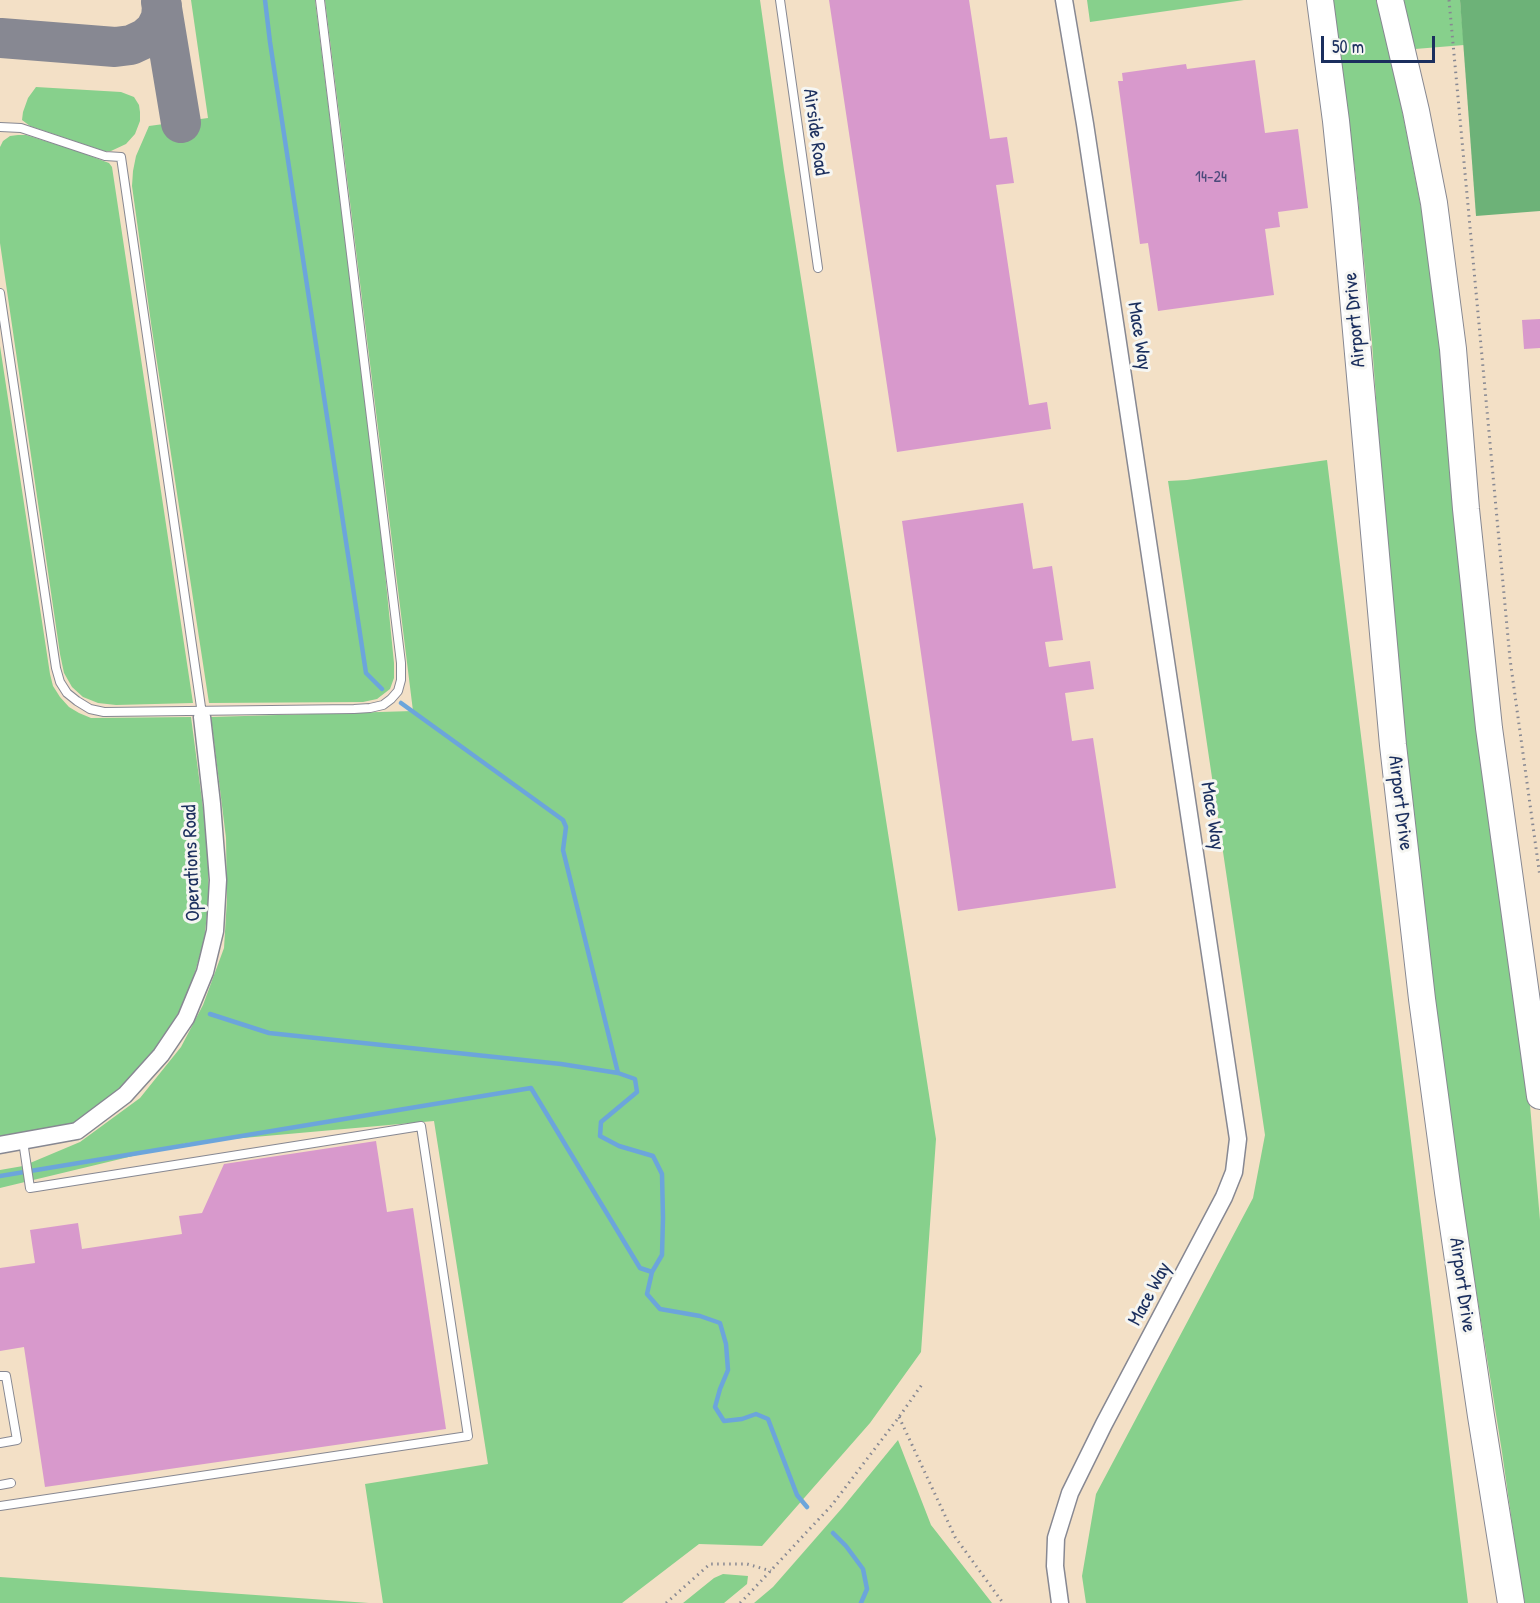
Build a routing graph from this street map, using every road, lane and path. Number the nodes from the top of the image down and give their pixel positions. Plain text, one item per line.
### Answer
1 (320, 0) edge
2 (780, 0) edge
3 (1065, 0) edge
4 (1320, 0) edge
5 (1390, 0) edge
6 (1449, 0) edge
7 (1, 129) edge
8 (818, 268) dead end
9 (0, 293) edge
10 (202, 714) junction
11 (1540, 877) edge
12 (1540, 1095) edge
13 (23, 1141) junction
14 (0, 1145) edge
15 (0, 1376) edge
16 (923, 1383) dead end
17 (899, 1418) junction
18 (0, 1443) edge
19 (11, 1483) dead end
20 (0, 1485) edge
21 (0, 1506) edge
22 (771, 1571) junction
23 (666, 1603) edge
24 (740, 1603) edge
25 (1003, 1603) edge
26 (1060, 1603) edge
27 (1511, 1603) edge

1 - 10 lane
2 - 8 lane, Airside Road
3 - 26 street, Mace Way
4 - 27 main road, Airport Drive
5 - 12 main road
6 - 11 path
7 - 10 lane
9 - 10 lane
10 - 13 street, Operations Road
13 - 14 street, Operations Road
13 - 21 lane
15 - 18 lane
16 - 17 path
17 - 22 path
17 - 25 path
19 - 20 lane
22 - 23 path
22 - 24 path

